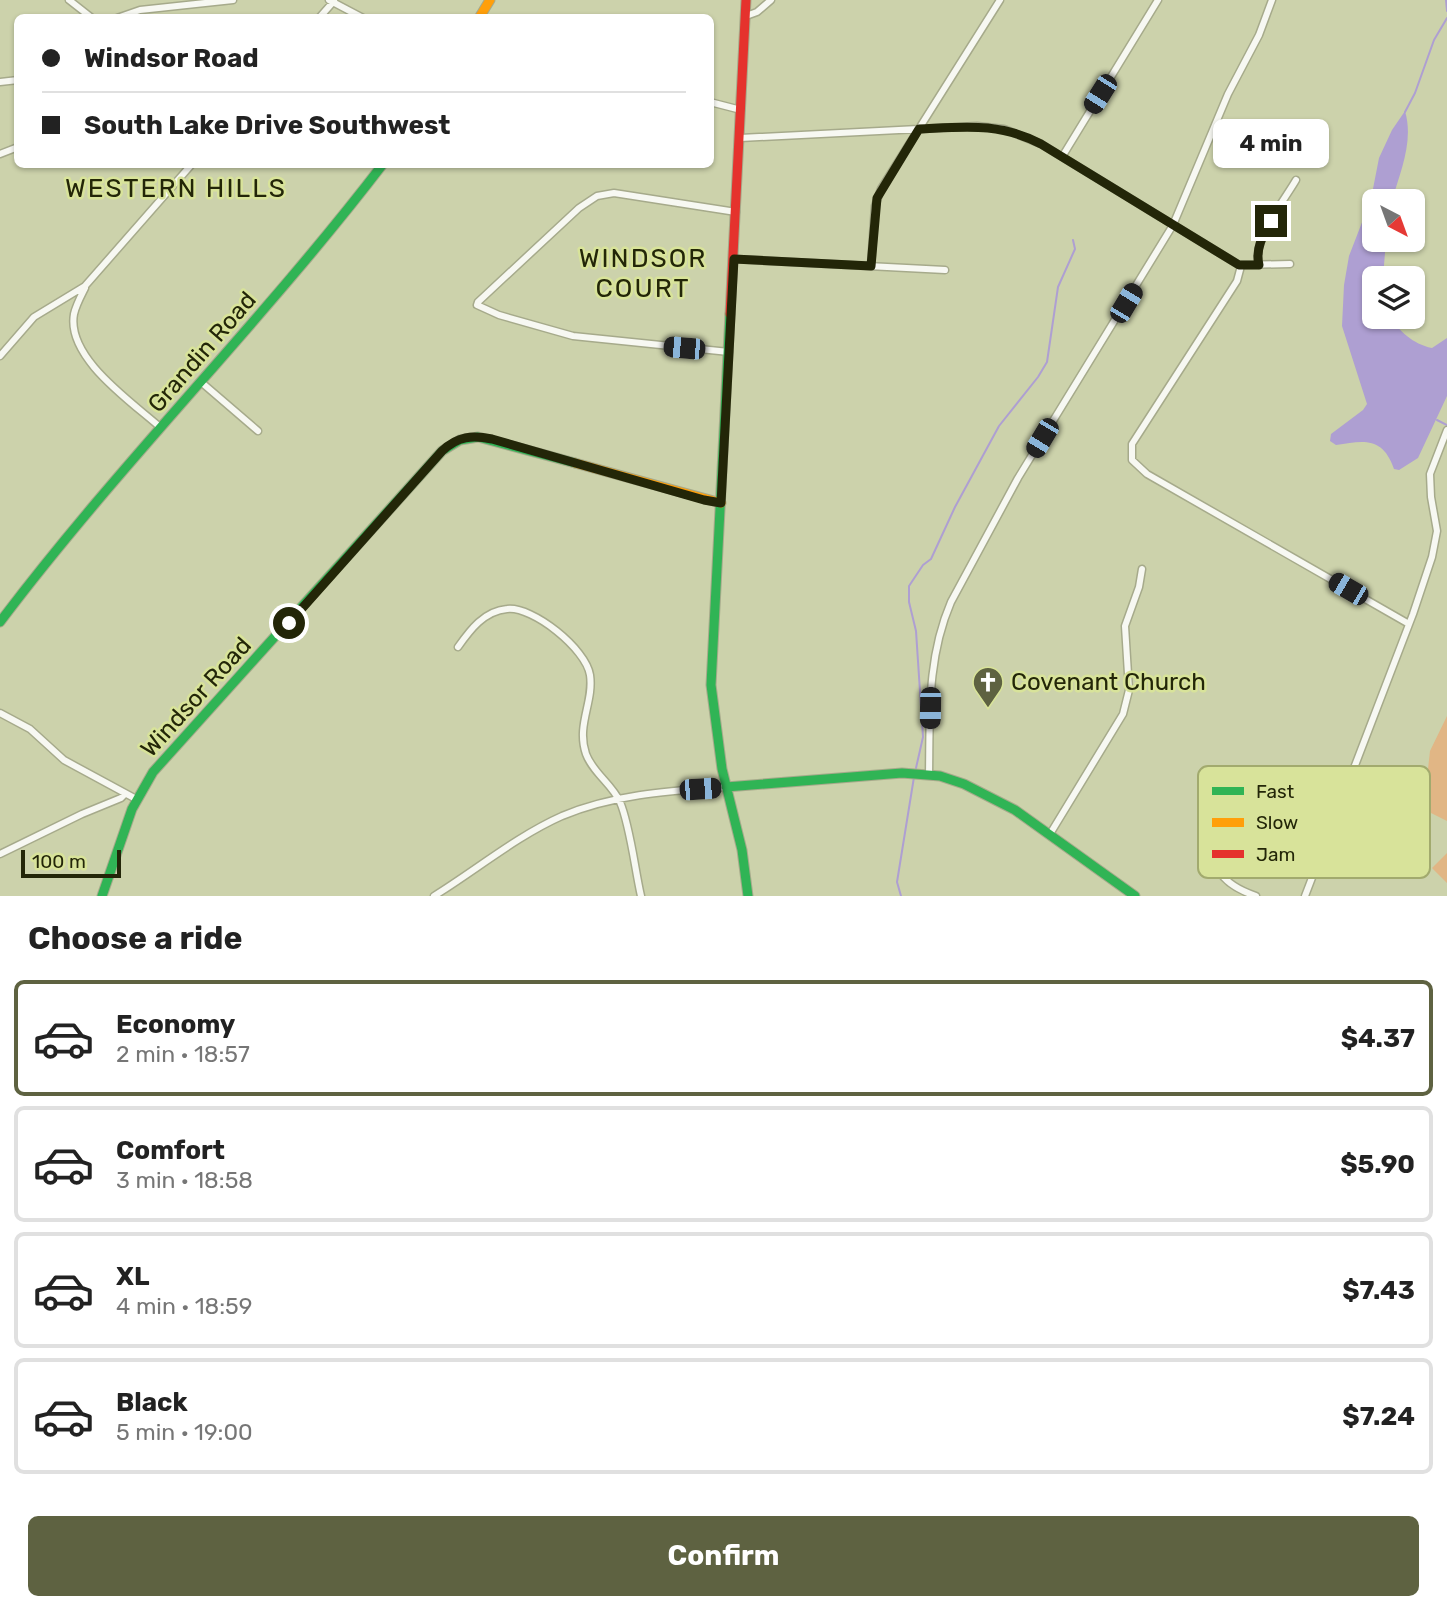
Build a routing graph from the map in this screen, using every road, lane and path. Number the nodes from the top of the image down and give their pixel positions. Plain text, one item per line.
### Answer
1 (69, 0) edge
2 (233, 0) edge
3 (332, 0) edge
4 (746, 0) edge
5 (771, 0) edge
6 (1000, 0) edge
7 (1158, 0) edge
8 (1272, 0) edge
9 (198, 2) edge
10 (87, 14) edge
11 (134, 14) edge
12 (356, 14) edge
13 (746, 16) junction
14 (714, 103) edge
15 (741, 110) junction
16 (919, 129) junction
17 (740, 138) junction
18 (1062, 157) junction
19 (188, 168) edge
20 (380, 168) edge
21 (1296, 180) dead end
22 (736, 212) junction
23 (1173, 225) junction
24 (734, 259) junction
25 (1290, 264) dead end
26 (1241, 265) junction
27 (1259, 265) junction
28 (871, 266) junction
29 (945, 270) dead end
30 (85, 286) junction
31 (729, 352) junction
32 (0, 356) edge
33 (201, 382) junction
34 (161, 428) junction
35 (1447, 430) edge
36 (258, 431) dead end
37 (721, 503) junction
38 (1142, 569) dead end
39 (0, 622) edge
40 (1409, 624) junction
41 (458, 647) dead end
42 (0, 713) edge
43 (1355, 766) edge
44 (921, 774) junction
45 (726, 787) junction
46 (125, 794) junction
47 (618, 798) junction
48 (136, 799) junction
49 (1050, 835) junction
50 (0, 854) edge
51 (1225, 878) edge
52 (1313, 878) edge
53 (102, 896) edge
54 (434, 896) edge
55 (641, 896) edge
56 (748, 896) edge
57 (1135, 896) edge
58 (1256, 896) edge
59 (1306, 896) edge

1 - 10 street
2 - 9 street
3 - 12 street
4 - 13 street
5 - 13 street
6 - 16 street
7 - 18 street
8 - 23 street
9 - 11 street
13 - 15 street
14 - 15 street
15 - 17 street
16 - 17 street
16 - 18 street
16 - 28 street
17 - 22 street
18 - 23 street
19 - 30 street
20 - 33 street, Grandin Road
21 - 27 street
22 - 24 street
22 - 31 street
23 - 26 street
23 - 44 street
24 - 28 street
24 - 31 street
25 - 27 street
26 - 27 street
26 - 40 street
28 - 29 street
30 - 32 street
30 - 34 street
31 - 37 street
33 - 34 street, Grandin Road
33 - 36 street
34 - 39 street, Grandin Road
35 - 40 street
37 - 45 street
37 - 48 street, Windsor Road
38 - 49 street
40 - 43 street
41 - 47 street
42 - 46 street
44 - 45 street
44 - 49 street
45 - 47 street
45 - 56 street
46 - 48 street
46 - 50 street
47 - 54 street
47 - 55 street
48 - 53 street, Windsor Road
49 - 57 street
51 - 58 street
52 - 59 street

